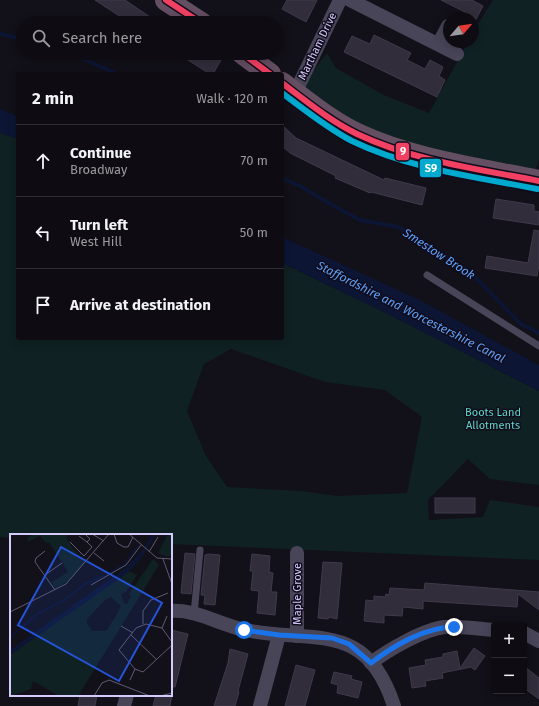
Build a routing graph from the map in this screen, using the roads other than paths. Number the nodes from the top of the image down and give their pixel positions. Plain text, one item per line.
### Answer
1 (166, 0) edge
2 (340, 0) edge
3 (350, 0) edge
4 (190, 16) edge
5 (443, 35) edge
6 (439, 43) junction
7 (458, 54) dead end
8 (251, 60) edge
9 (267, 72) edge
10 (288, 88) edge
11 (539, 181) edge
12 (427, 275) dead end
13 (539, 346) edge
14 (200, 550) dead end
15 (297, 553) dead end
16 (172, 611) edge
17 (194, 614) junction
18 (491, 630) edge
19 (527, 634) edge
20 (279, 635) junction
21 (297, 636) junction
22 (539, 640) edge
23 (371, 663) junction
24 (127, 696) edge
25 (124, 706) edge
26 (260, 706) edge
27 (394, 706) edge

1 - 4 highway
2 - 10 street, Martham Drive
3 - 6 street
5 - 6 street
6 - 7 street
8 - 9 highway
10 - 11 highway
12 - 13 lane
14 - 17 lane
15 - 21 street, Maple Grove
16 - 17 street
17 - 20 street
18 - 23 street
19 - 22 street
20 - 21 street
20 - 26 street
21 - 23 street
23 - 27 street
24 - 25 street

